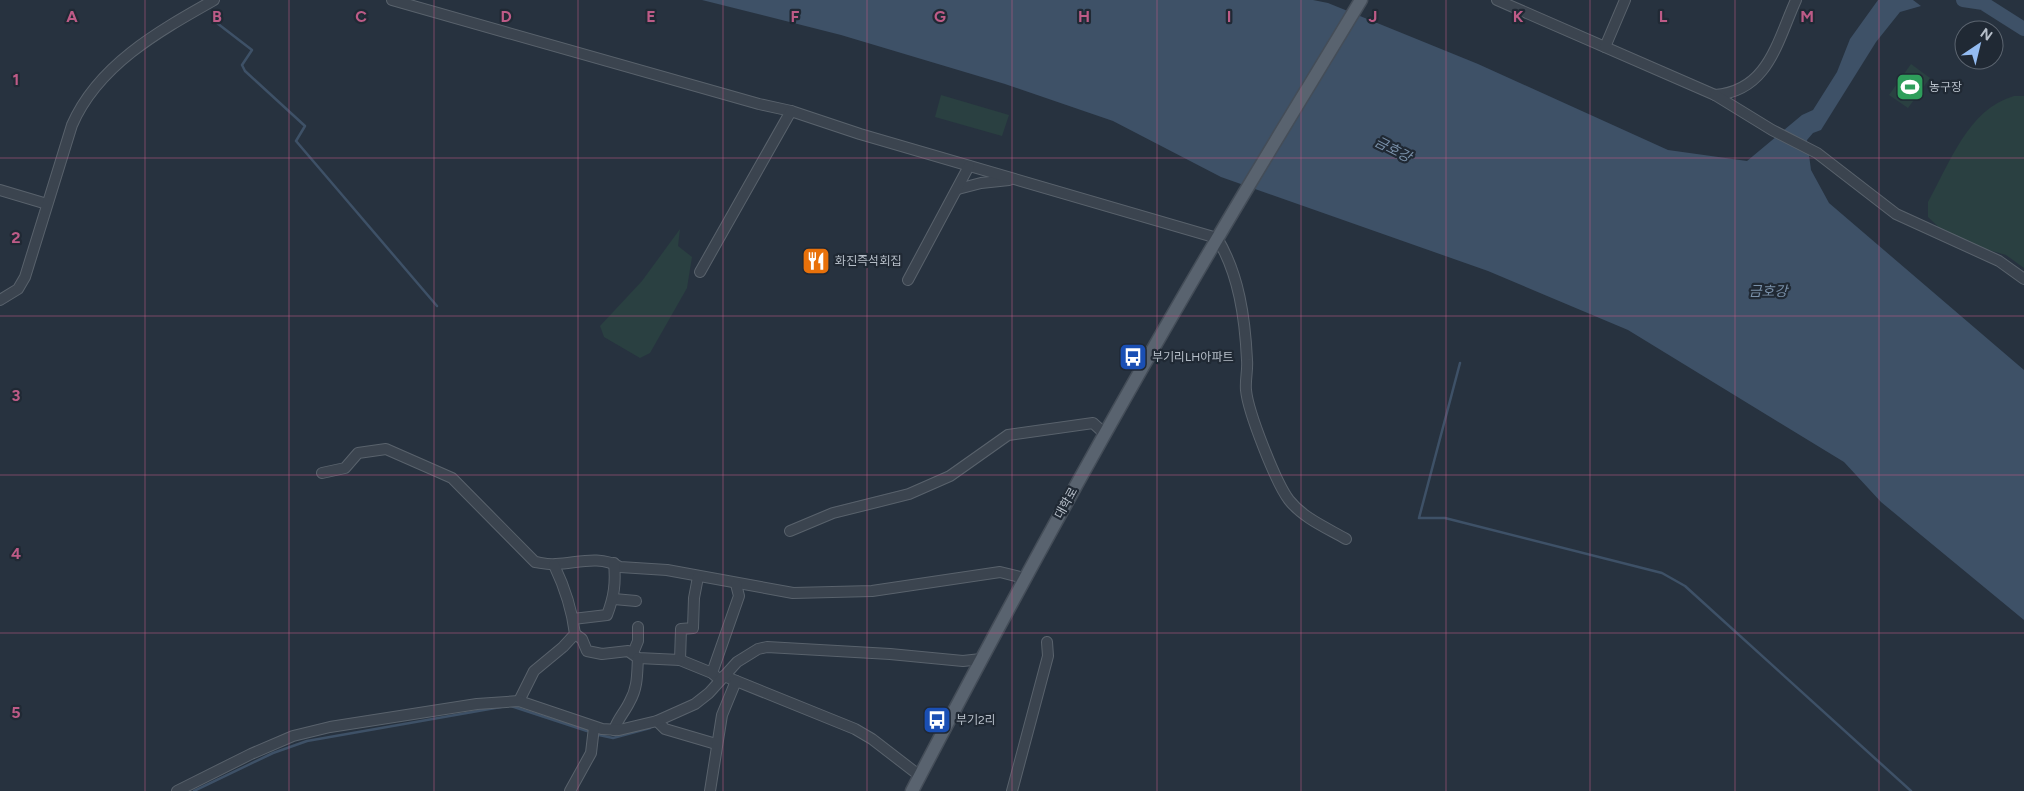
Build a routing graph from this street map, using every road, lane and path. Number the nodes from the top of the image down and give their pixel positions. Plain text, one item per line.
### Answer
1 (214, 0) edge
2 (392, 0) edge
3 (1361, 0) edge
4 (1497, 0) edge
5 (1625, 0) edge
6 (1796, 0) edge
7 (1605, 47) junction
8 (1715, 95) junction
9 (792, 110) junction
10 (969, 166) junction
11 (1014, 180) junction
12 (958, 189) junction
13 (0, 190) edge
14 (47, 204) junction
15 (1217, 238) junction
16 (700, 272) dead end
17 (2024, 279) edge
18 (908, 280) dead end
19 (0, 300) edge
20 (1105, 434) junction
21 (322, 473) dead end
22 (790, 530) dead end
23 (1346, 539) dead end
24 (614, 564) junction
25 (554, 565) junction
26 (698, 577) junction
27 (1024, 578) junction
28 (736, 584) junction
29 (614, 599) junction
30 (636, 601) dead end
31 (573, 619) junction
32 (638, 627) dead end
33 (575, 634) junction
34 (1047, 642) dead end
35 (636, 655) junction
36 (980, 659) junction
37 (680, 660) junction
38 (719, 676) junction
39 (736, 680) junction
40 (519, 701) junction
41 (657, 721) junction
42 (594, 727) junction
43 (614, 730) junction
44 (716, 744) junction
45 (920, 776) junction
46 (177, 791) edge
47 (570, 791) edge
48 (710, 791) edge
49 (912, 791) edge
50 (1012, 791) edge

1 - 14 street
2 - 9 street
3 - 15 main road, 대학로
4 - 7 street
5 - 7 street
6 - 8 street
7 - 8 street
8 - 17 street
9 - 10 street
9 - 16 street
10 - 11 street
10 - 12 street
11 - 12 street
11 - 15 street
12 - 18 street
13 - 14 street
14 - 19 street
15 - 20 main road, 대학로
15 - 23 street
20 - 22 street
20 - 27 main road, 대학로
21 - 25 street
24 - 25 street
24 - 26 street
24 - 29 street
25 - 31 street
26 - 28 street
26 - 37 street
27 - 28 street
27 - 36 main road, 대학로
28 - 38 street
29 - 30 street
29 - 31 street
31 - 33 street
32 - 35 street
33 - 35 street
33 - 40 street
34 - 50 street
35 - 37 street
35 - 43 street
36 - 38 street
36 - 45 main road, 대학로
37 - 38 street
38 - 39 street
38 - 41 street
39 - 44 street
39 - 45 street
40 - 42 street
40 - 46 street
41 - 43 street
41 - 44 street
42 - 43 street
42 - 47 street
44 - 48 street
45 - 49 main road, 대학로

